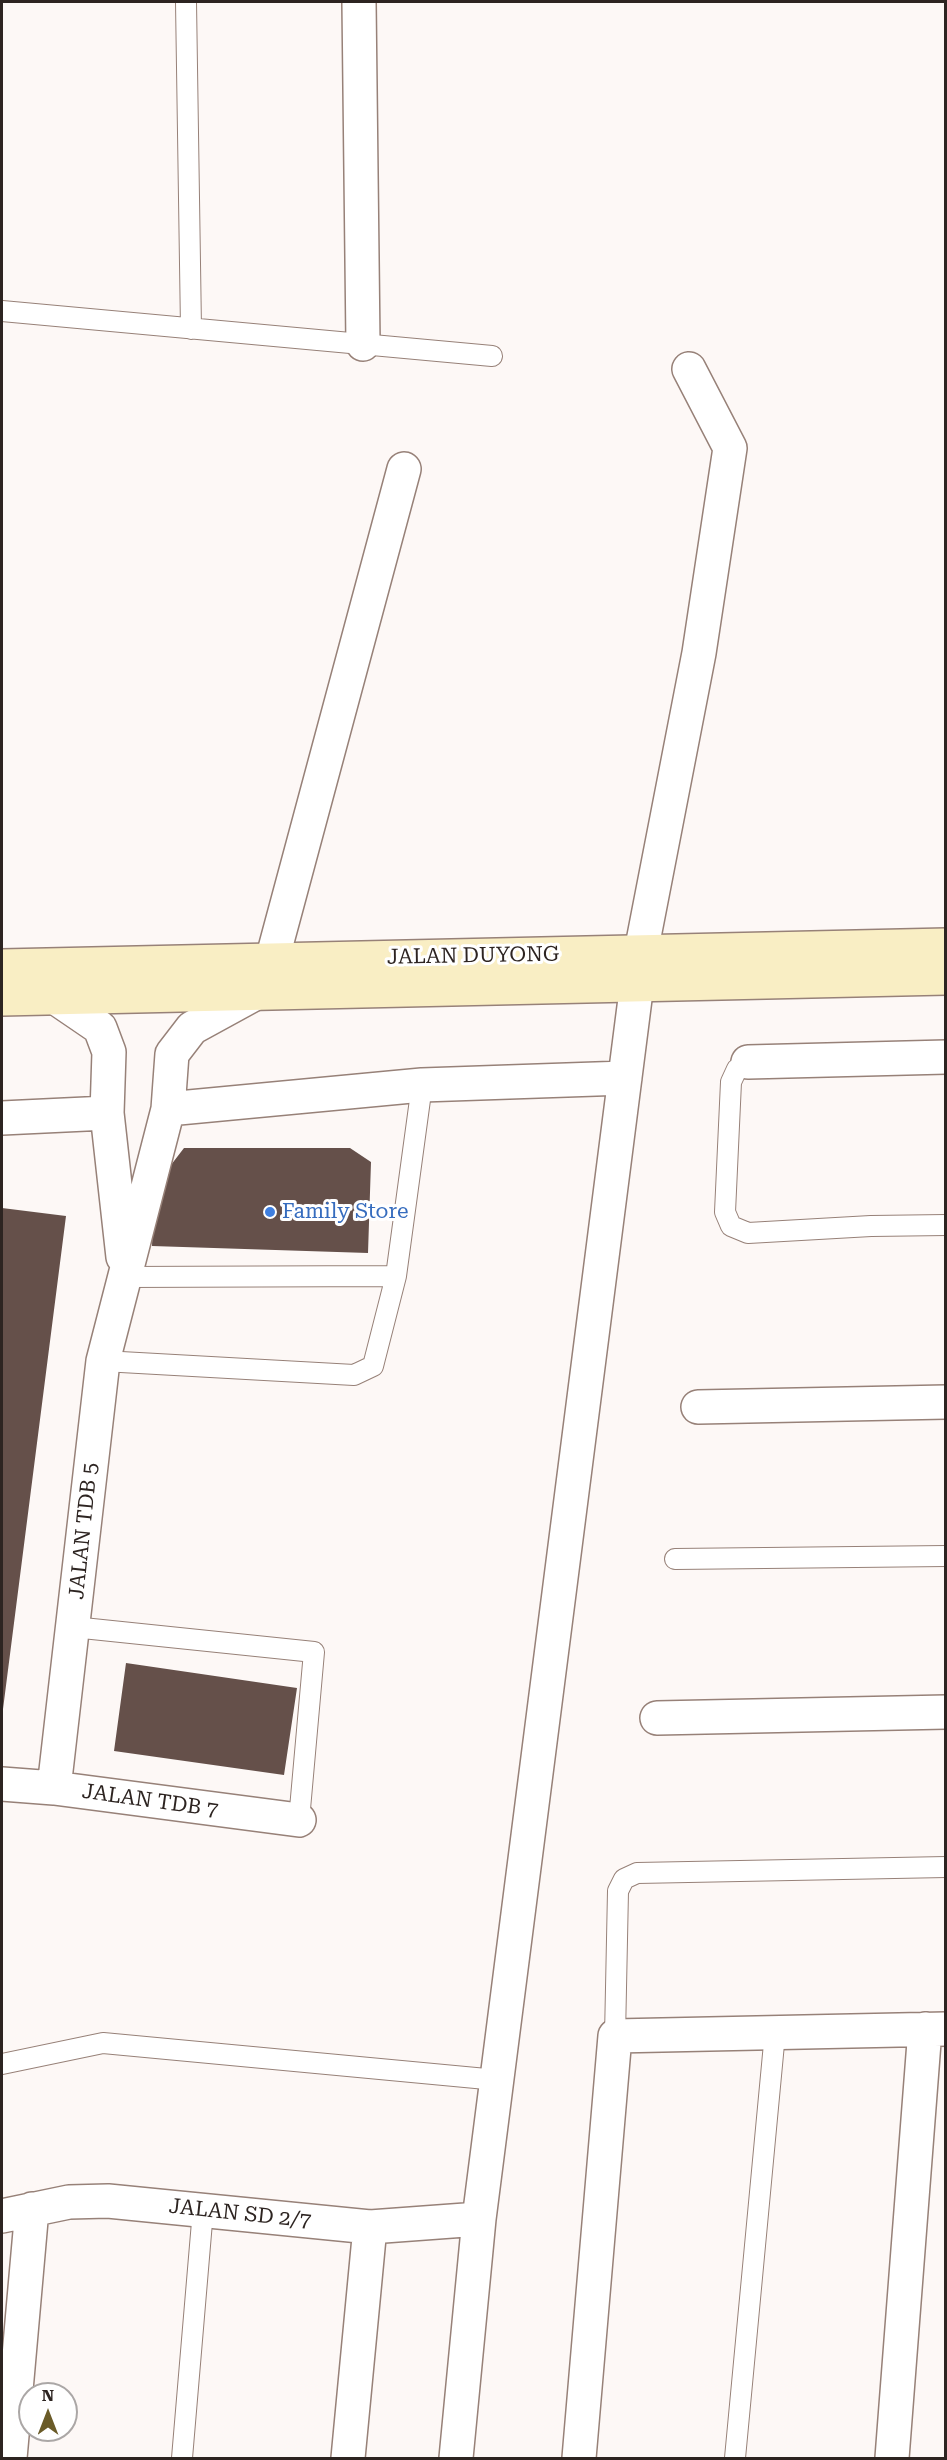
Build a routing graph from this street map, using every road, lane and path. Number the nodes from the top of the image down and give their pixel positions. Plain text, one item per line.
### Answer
1 (186, 2) edge
2 (359, 2) edge
3 (2, 311) edge
4 (191, 328) junction
5 (363, 344) junction
6 (492, 356) dead end
7 (689, 369) dead end
8 (404, 469) dead end
9 (945, 945) edge
10 (641, 952) junction
11 (272, 960) junction
12 (2, 966) edge
13 (945, 978) edge
14 (637, 985) junction
15 (256, 993) junction
16 (56, 998) junction
17 (2, 999) edge
18 (945, 1057) edge
19 (748, 1062) joint
20 (625, 1078) junction
21 (422, 1085) junction
22 (168, 1109) junction
23 (107, 1113) junction
24 (2, 1118) edge
25 (945, 1224) edge
26 (396, 1276) junction
27 (126, 1277) junction
28 (103, 1361) junction
29 (945, 1402) edge
30 (698, 1407) dead end
31 (945, 1556) edge
32 (675, 1559) dead end
33 (73, 1627) junction
34 (945, 1712) edge
35 (657, 1718) dead end
36 (2, 1784) edge
37 (54, 1788) junction
38 (299, 1820) joint
39 (945, 1867) edge
40 (935, 2029) edge
41 (775, 2033) junction
42 (615, 2036) junction
43 (2, 2064) edge
44 (497, 2080) junction
45 (203, 2210) junction
46 (17, 2213) edge
47 (479, 2218) junction
48 (370, 2227) junction
49 (10, 2375) edge
50 (10, 2458) edge
51 (182, 2458) edge
52 (348, 2458) edge
53 (456, 2458) edge
54 (579, 2458) edge
55 (735, 2458) edge
56 (892, 2458) edge

1 - 4 lane
2 - 5 street
3 - 4 lane
4 - 5 lane
5 - 6 lane
7 - 10 street
8 - 11 street
9 - 10 main road, JALAN DUYONG
10 - 11 main road, JALAN DUYONG
10 - 14 street
11 - 12 main road, JALAN DUYONG
13 - 14 main road, JALAN DUYONG
14 - 15 main road, JALAN DUYONG
14 - 20 street
15 - 16 main road, JALAN DUYONG
15 - 22 street, JALAN TDB 5
16 - 17 main road, JALAN DUYONG
16 - 23 street
18 - 19 street
19 - 25 lane
20 - 21 street
20 - 44 street
21 - 22 street
21 - 26 lane
22 - 27 street, JALAN TDB 5
23 - 24 street
23 - 27 street
26 - 27 lane
26 - 28 lane
27 - 28 street, JALAN TDB 5
28 - 33 street, JALAN TDB 5
29 - 30 street
31 - 32 lane
33 - 37 street, JALAN TDB 5
33 - 38 lane
34 - 35 street
36 - 37 street, JALAN TDB 7
37 - 38 street, JALAN TDB 7
39 - 42 lane
40 - 41 street
40 - 56 street
41 - 42 street
41 - 55 lane
42 - 54 street
43 - 44 lane
44 - 47 street
45 - 46 street, JALAN SD 2/7
45 - 48 street, JALAN SD 2/7
45 - 51 lane
46 - 49 street
47 - 48 street, JALAN SD 2/7
47 - 53 street
48 - 52 street
49 - 50 street

